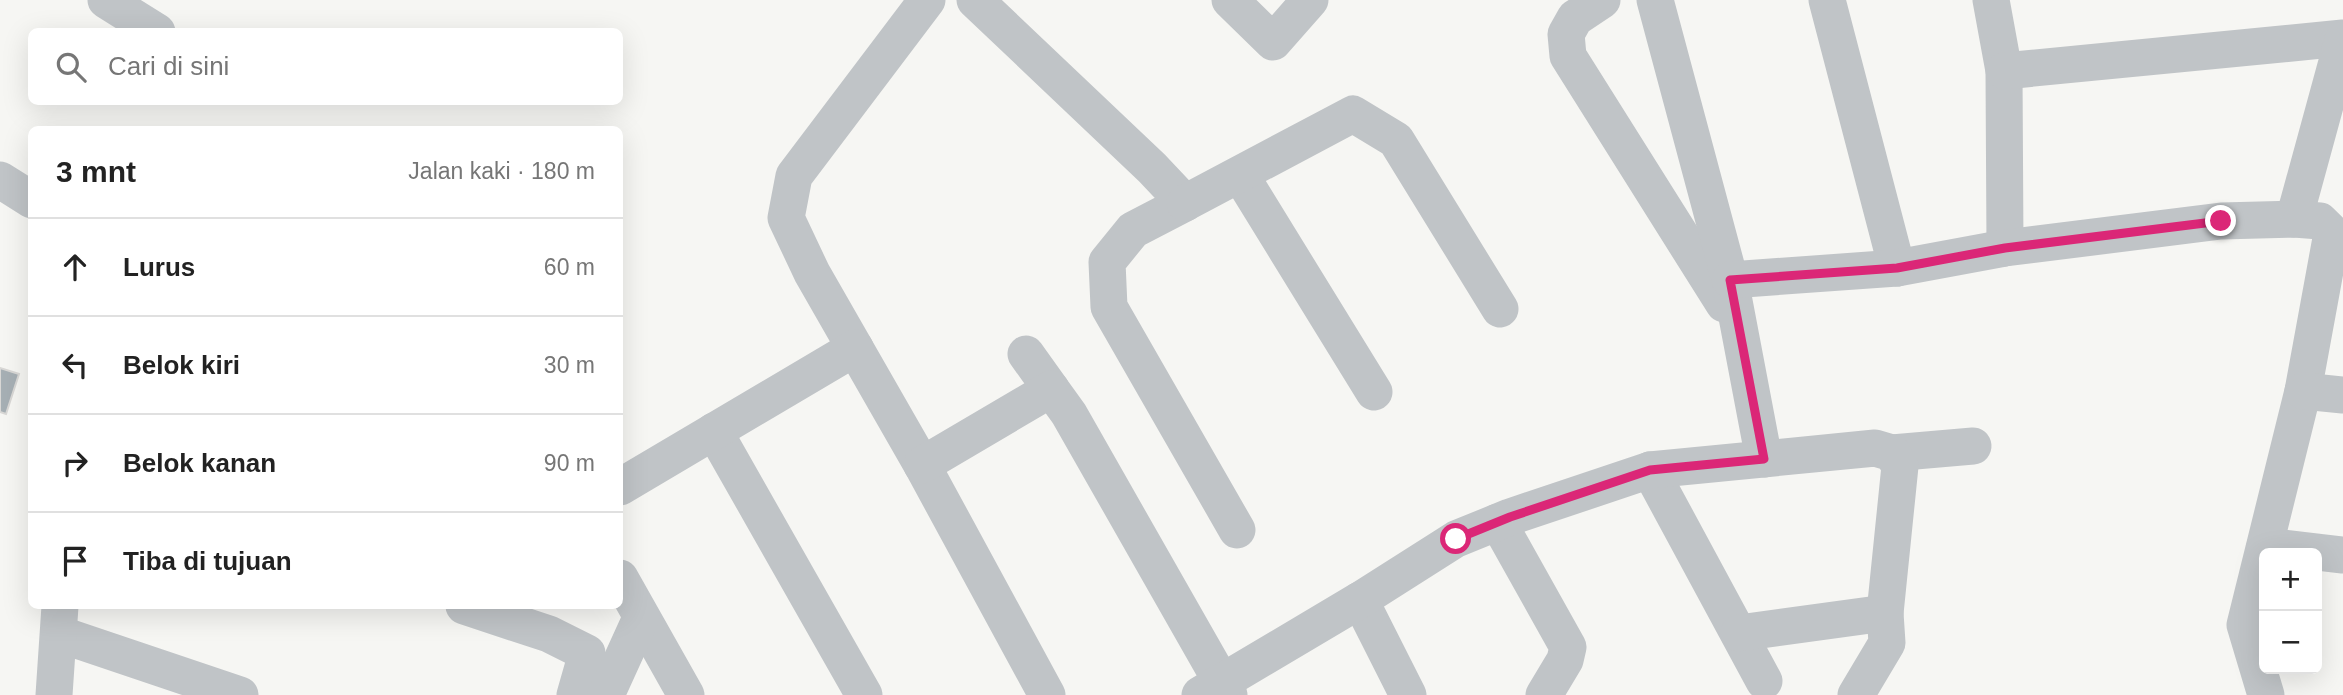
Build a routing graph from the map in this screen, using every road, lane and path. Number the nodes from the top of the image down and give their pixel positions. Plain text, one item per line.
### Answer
1 (106, 0) edge
2 (927, 0) edge
3 (975, 0) edge
4 (1230, 0) edge
5 (1311, 0) edge
6 (1602, 0) edge
7 (1655, 0) edge
8 (1827, 0) edge
9 (1990, 0) edge
10 (151, 28) edge
11 (2343, 39) edge
12 (2004, 71) junction
13 (1241, 176) junction
14 (0, 180) edge
15 (28, 198) edge
16 (1185, 203) junction
17 (2294, 219) junction
18 (2005, 248) junction
19 (1897, 268) junction
20 (1730, 280) junction
21 (1500, 309) dead end
22 (1739, 327) junction
23 (855, 348) junction
24 (1026, 354) dead end
25 (1051, 389) junction
26 (2303, 391) junction
27 (1374, 393) dead end
28 (2343, 395) edge
29 (714, 431) junction
30 (1973, 446) dead end
31 (1892, 453) junction
32 (1764, 459) junction
33 (922, 466) junction
34 (1650, 470) junction
35 (623, 485) edge
36 (1497, 522) junction
37 (1237, 530) dead end
38 (2265, 546) junction
39 (2343, 555) edge
40 (623, 584) edge
41 (1360, 600) junction
42 (473, 609) edge
43 (1885, 613) junction
44 (641, 618) junction
45 (59, 620) edge
46 (1739, 634) junction
47 (1764, 681) dead end
48 (1217, 691) edge
49 (54, 695) edge
50 (240, 695) edge
51 (575, 695) edge
52 (606, 695) edge
53 (686, 695) edge
54 (864, 695) edge
55 (1046, 695) edge
56 (1408, 695) edge
57 (1544, 695) edge
58 (1856, 695) edge
59 (2266, 695) edge

1 - 10 street
2 - 23 street
3 - 16 street
4 - 5 street
6 - 22 street
7 - 20 street
8 - 19 street
9 - 12 street
11 - 12 street
11 - 17 street
12 - 18 street
13 - 16 street
13 - 21 street
13 - 27 street
14 - 15 street
16 - 37 street
17 - 18 street
17 - 26 street
18 - 19 street
19 - 20 street
20 - 22 street
22 - 32 street
23 - 29 street
23 - 33 street
24 - 25 street
25 - 33 street
25 - 48 street
26 - 28 street
26 - 38 street
29 - 35 street
29 - 54 street
30 - 31 street
31 - 32 street
31 - 43 street
32 - 34 street
33 - 55 street
34 - 36 street
34 - 46 street
36 - 41 street
36 - 57 street
38 - 39 street
38 - 59 street
40 - 44 street
41 - 48 street
41 - 56 street
42 - 51 street
43 - 46 street
43 - 58 street
44 - 52 street
44 - 53 street
45 - 49 street
45 - 50 street
46 - 47 street

